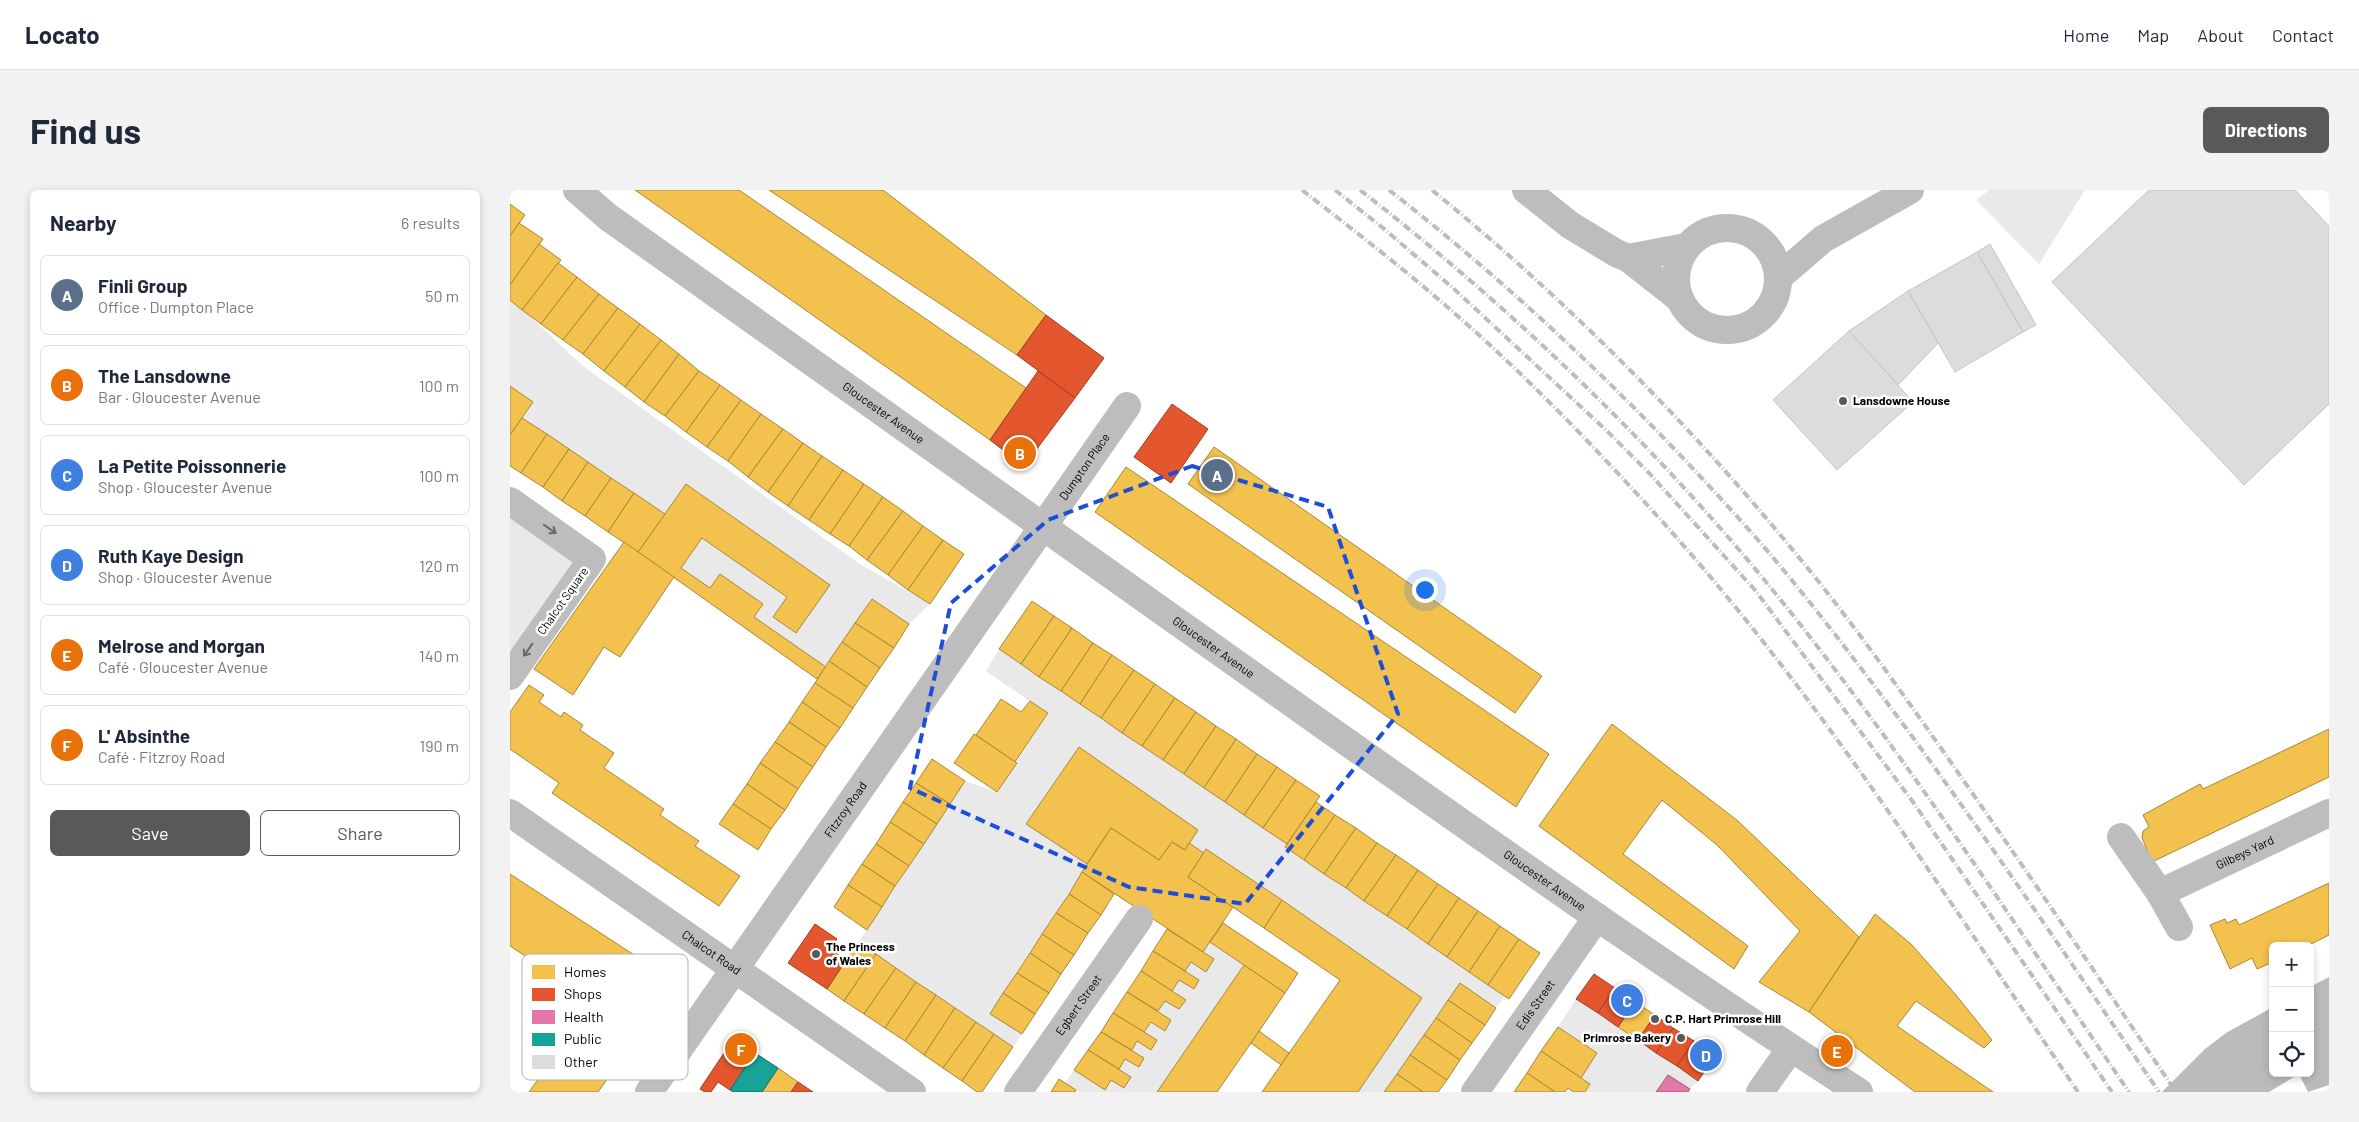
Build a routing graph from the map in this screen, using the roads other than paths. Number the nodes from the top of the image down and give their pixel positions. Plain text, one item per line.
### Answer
1 (577, 190) edge
2 (1526, 190) edge
3 (1910, 190) edge
4 (1824, 238) junction
5 (1764, 243) junction
6 (1686, 247) junction
7 (1628, 258) junction
8 (1779, 277) junction
9 (1680, 299) junction
10 (1127, 406) dead end
11 (510, 502) edge
12 (1042, 526) junction
13 (510, 676) edge
14 (510, 813) edge
15 (2329, 813) edge
16 (2121, 837) dead end
17 (2160, 893) junction
18 (1597, 917) junction
19 (1138, 919) dead end
20 (2179, 927) dead end
21 (734, 968) junction
22 (688, 1035) edge
23 (1791, 1048) junction
24 (657, 1080) edge
25 (649, 1092) edge
26 (912, 1092) edge
27 (1018, 1092) edge
28 (1474, 1092) edge
29 (1760, 1092) edge
30 (1859, 1092) edge

1 - 12 street, Gloucester Avenue
2 - 7 street
3 - 4 street
4 - 5 street
4 - 8 street
5 - 6 street
5 - 8 street
6 - 7 street
6 - 9 street
7 - 9 street
8 - 9 street
10 - 12 street, Dumpton Place
11 -> 13 street, Chalcot Square
12 - 18 street, Gloucester Avenue
12 - 21 street, Fitzroy Road
14 - 21 street, Chalcot Road
15 - 17 street, Gilbeys Yard
16 - 17 street
17 - 20 street
18 - 23 street, Gloucester Avenue
18 - 28 street, Edis Street
19 - 27 street, Egbert Street
21 - 22 street, Fitzroy Road
21 - 26 street, Chalcot Road
23 - 29 street
23 - 30 street, Gloucester Avenue
24 - 25 street, Fitzroy Road

